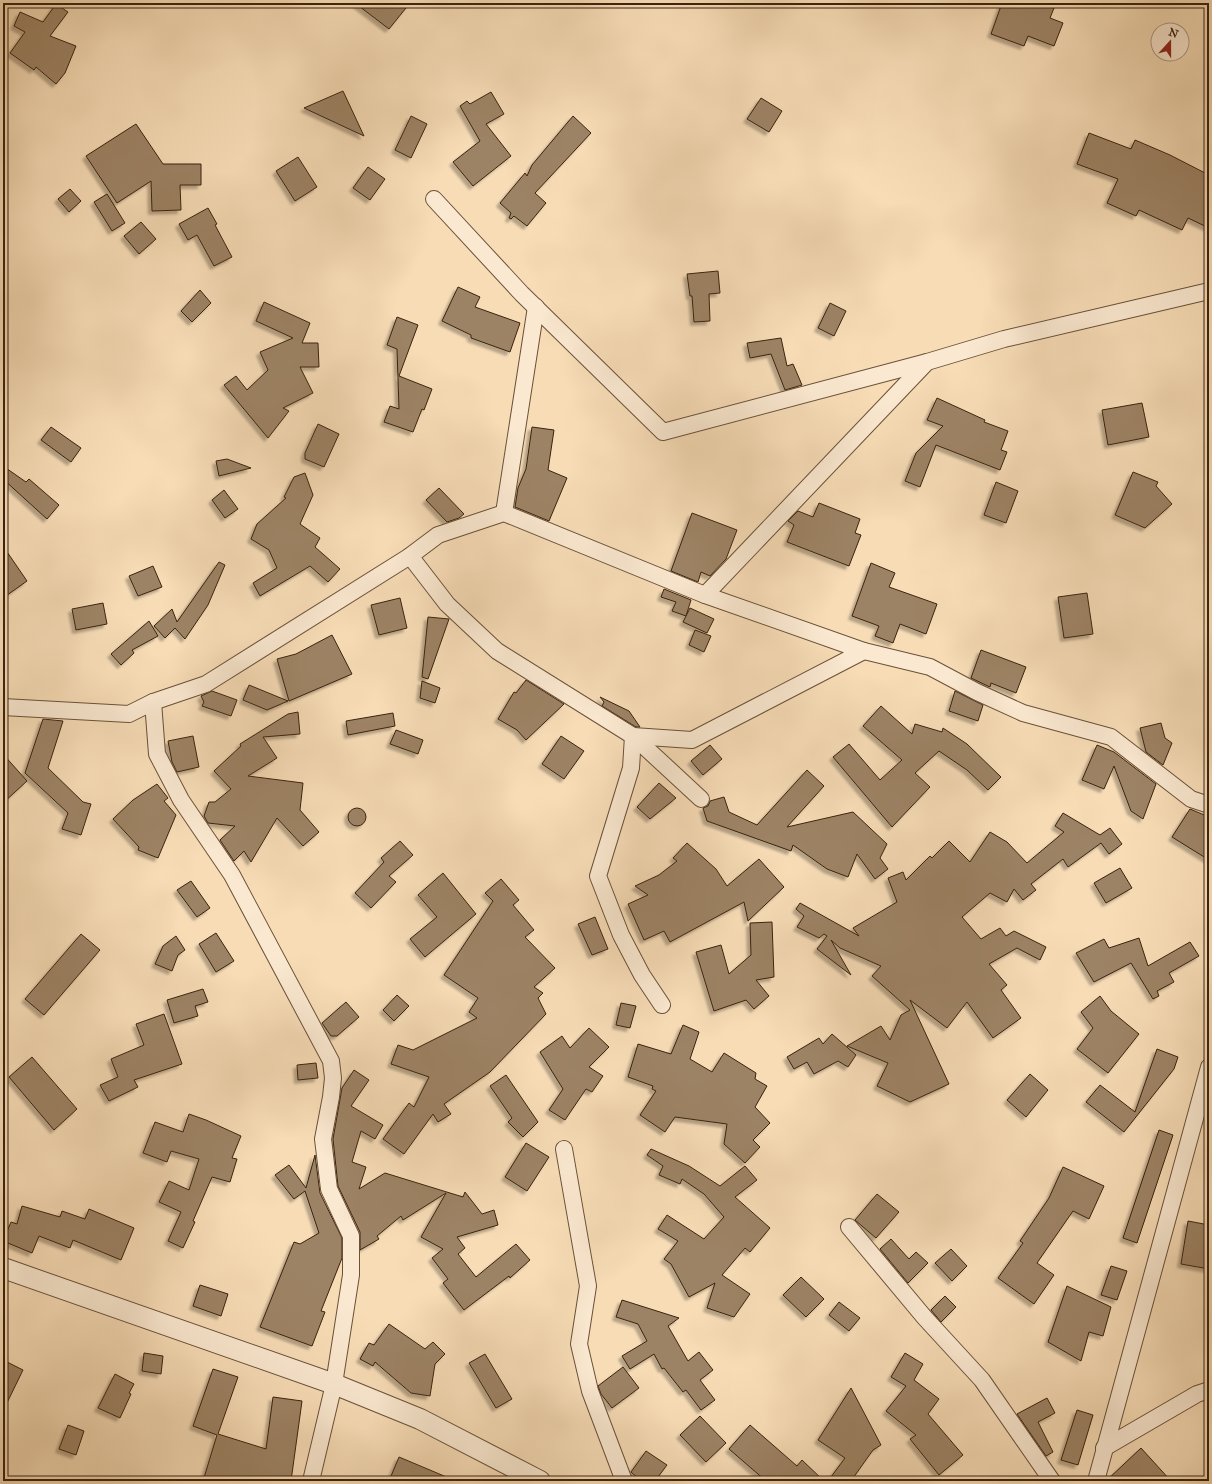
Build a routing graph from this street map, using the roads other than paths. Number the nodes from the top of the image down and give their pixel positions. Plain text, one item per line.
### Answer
1 (434, 199) dead end
2 (1209, 291) edge
3 (536, 307) junction
4 (927, 362) junction
5 (504, 514) junction
6 (410, 556) junction
7 (705, 595) junction
8 (864, 651) junction
9 (153, 702) junction
10 (3, 707) edge
11 (633, 736) junction
12 (701, 799) dead end
13 (1209, 805) edge
14 (662, 1005) dead end
15 (1209, 1067) edge
16 (564, 1149) dead end
17 (849, 1227) dead end
18 (3, 1268) edge
19 (334, 1384) junction
20 (1209, 1390) edge
21 (1104, 1448) junction
22 (311, 1481) edge
23 (540, 1481) edge
24 (624, 1481) edge
25 (1052, 1481) edge
26 (1096, 1481) edge

1 - 3 street
2 - 4 street
3 - 4 street
3 - 5 street
4 - 7 street
5 - 6 street
5 - 7 street
6 - 9 street
6 - 11 street
7 - 8 street
8 - 11 street
8 - 13 street
9 - 10 street
9 - 19 street
11 - 12 street
11 - 14 street
15 - 21 street
16 - 24 street
17 - 25 street
18 - 19 street
19 - 22 street
19 - 23 street
20 - 21 street
21 - 26 street

